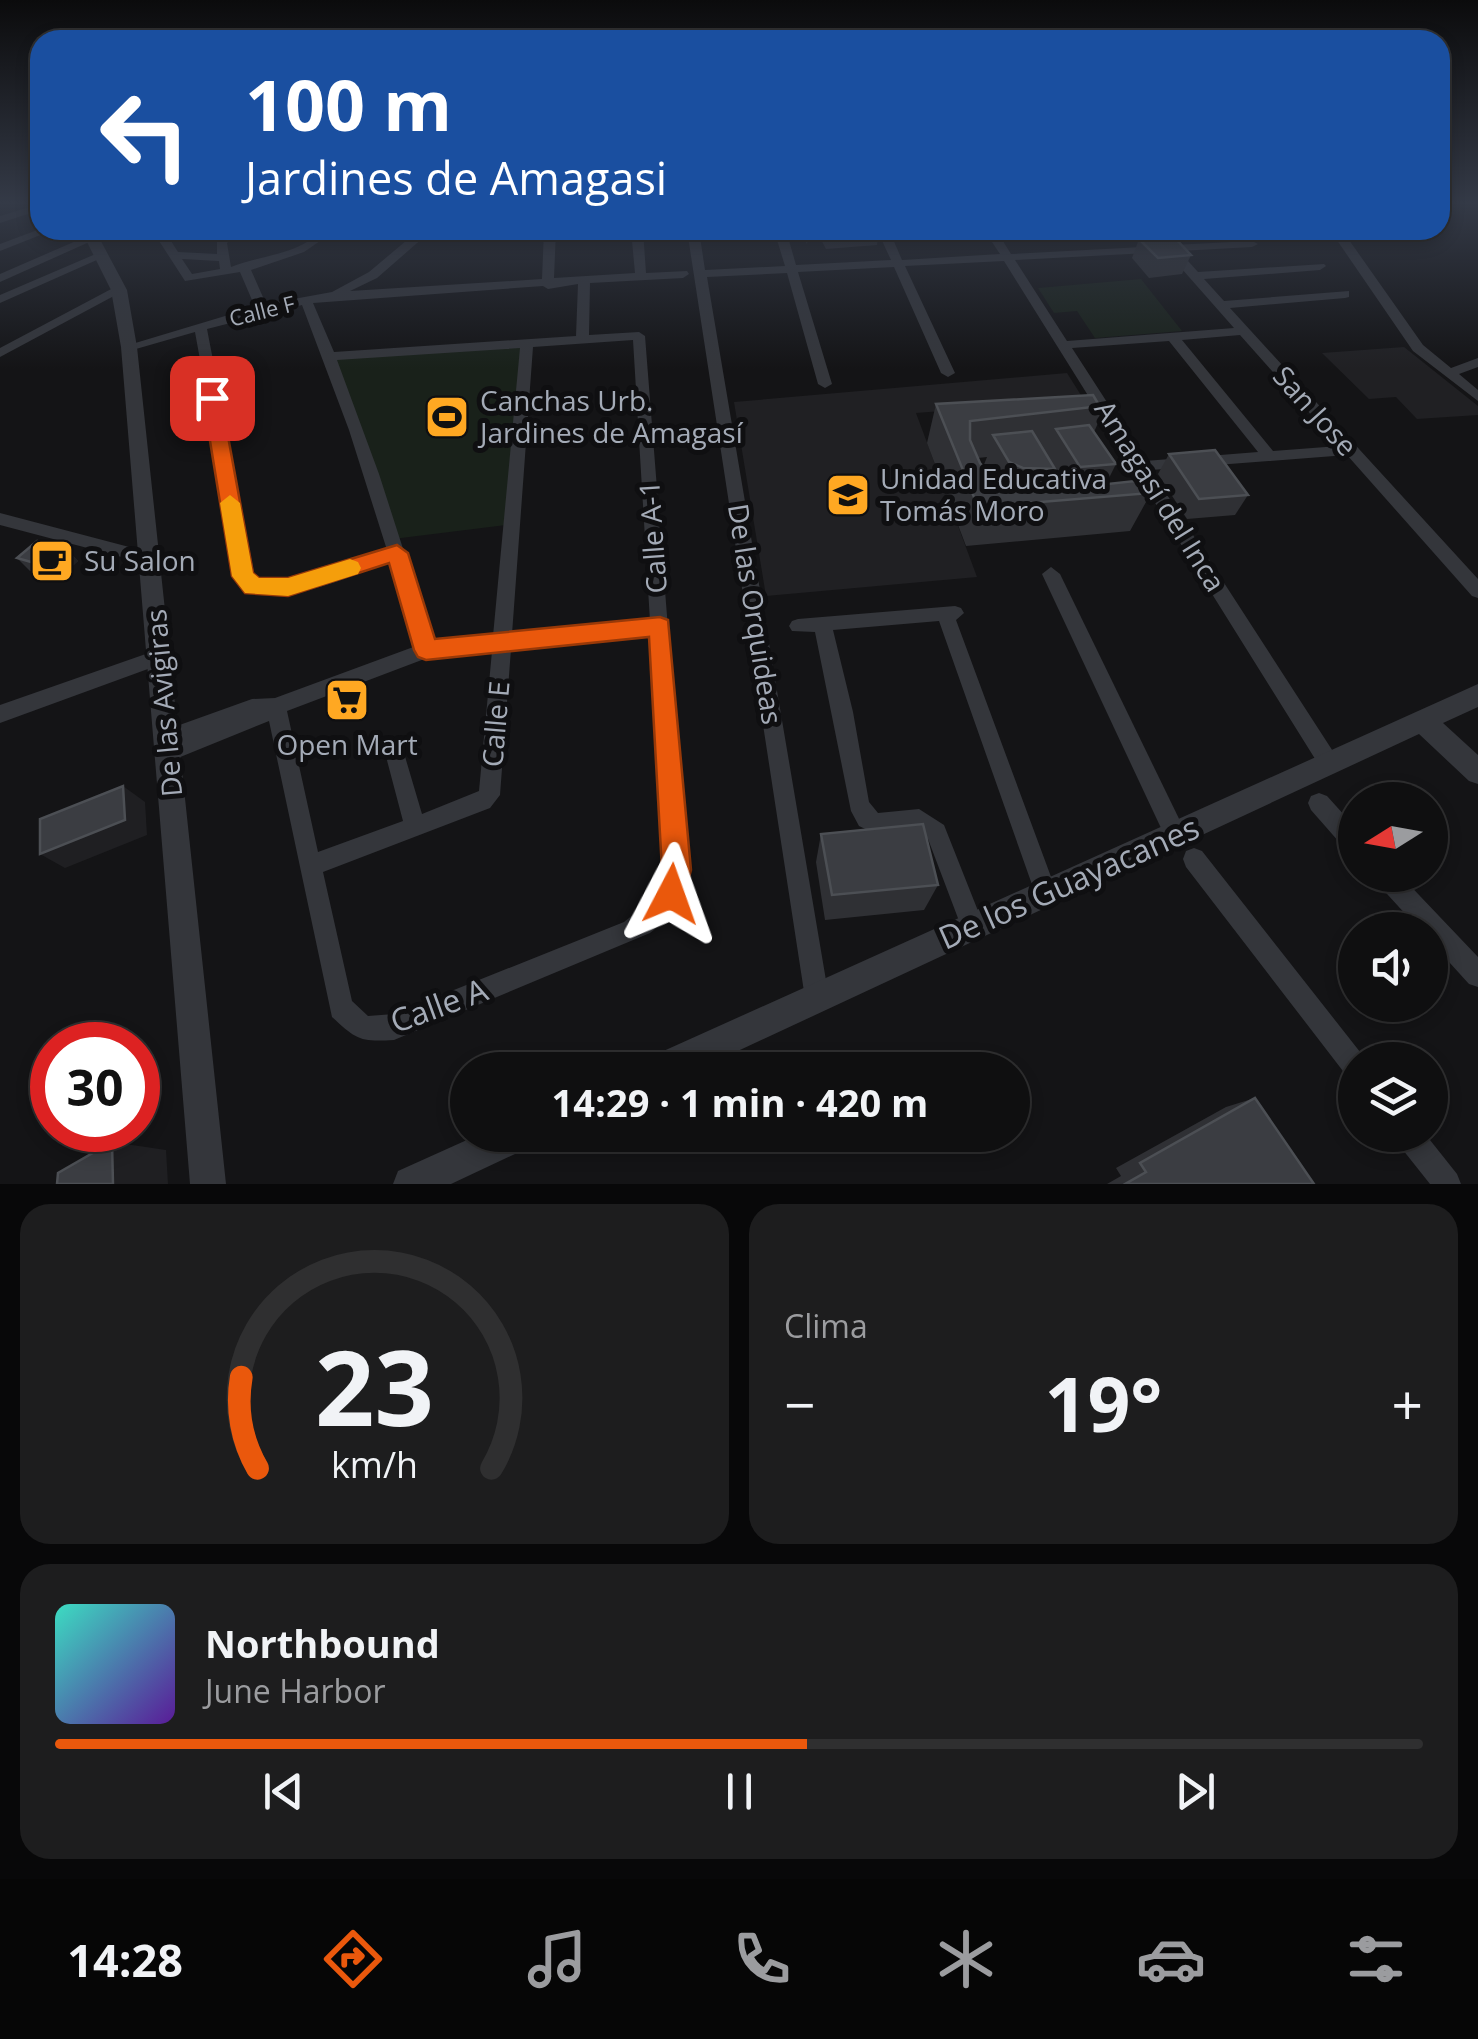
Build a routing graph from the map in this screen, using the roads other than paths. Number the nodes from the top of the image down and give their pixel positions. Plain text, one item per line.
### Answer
1 (38, 259) edge
2 (92, 259) edge
3 (104, 259) edge
4 (178, 259) edge
5 (199, 259) edge
6 (224, 259) edge
7 (265, 259) edge
8 (392, 259) edge
9 (549, 259) edge
10 (639, 259) edge
11 (692, 259) edge
12 (790, 259) edge
13 (897, 259) edge
14 (957, 259) edge
15 (1009, 259) edge
16 (1179, 259) edge
17 (1356, 259) edge
18 (899, 263) junction
19 (225, 264) junction
20 (244, 266) junction
21 (1320, 266) dead end
22 (793, 269) junction
23 (692, 274) junction
24 (1194, 276) junction
25 (0, 278) edge
26 (641, 278) junction
27 (584, 284) junction
28 (548, 285) junction
29 (119, 290) junction
30 (1345, 294) dead end
31 (329, 296) junction
32 (0, 299) edge
33 (306, 300) junction
34 (1220, 305) junction
35 (262, 310) junction
36 (200, 327) junction
37 (1243, 330) junction
38 (1173, 336) junction
39 (582, 340) junction
40 (129, 344) junction
41 (527, 344) junction
42 (1065, 345) junction
43 (0, 352) edge
44 (330, 356) junction
45 (1478, 362) edge
46 (948, 372) dead end
47 (1450, 373) junction
48 (825, 384) dead end
49 (1478, 397) edge
50 (1350, 450) junction
51 (1268, 456) junction
52 (1140, 466) junction
53 (0, 519) edge
54 (397, 553) junction
55 (152, 559) junction
56 (1051, 574) dead end
57 (1478, 591) edge
58 (660, 627) junction
59 (503, 640) junction
60 (426, 650) junction
61 (160, 657) junction
62 (1478, 695) edge
63 (276, 706) junction
64 (0, 714) edge
65 (1422, 721) junction
66 (168, 745) junction
67 (394, 749) dead end
68 (1329, 763) junction
69 (1478, 772) edge
70 (1319, 804) dead end
71 (1338, 825) edge
72 (414, 827) junction
73 (1185, 848) junction
74 (313, 865) junction
75 (1401, 892) edge
76 (1046, 893) junction
77 (660, 915) joint
78 (972, 926) junction
79 (1478, 976) edge
80 (817, 998) junction
81 (1338, 1044) edge
82 (699, 1052) edge
83 (481, 1152) edge
84 (1422, 1152) edge
85 (208, 1184) edge
86 (411, 1184) edge
87 (1447, 1184) edge

1 - 25 street
2 - 32 street
3 - 29 street, De las Avigiras
4 - 19 street
5 - 19 street
6 - 19 street
7 - 20 street
8 - 31 street
9 - 28 street
10 - 26 street
11 - 23 street, De las Orquideas
12 - 22 street
13 - 18 street
14 - 18 street, Calle F
15 - 42 street, Amagasí del Inca
16 - 24 street, San Jose
17 - 47 street
18 - 22 street, Calle F
18 - 46 street
19 - 20 street
20 - 35 street
21 - 24 street
22 - 23 street, Calle F
22 - 48 street
23 - 26 street, Calle F
23 - 80 street, De las Orquideas
24 - 34 street, San Jose
26 - 27 street, Calle F
27 - 28 street, Calle F
27 - 39 street
28 - 31 street, Calle F
29 - 40 street, De las Avigiras
29 - 43 street
30 - 34 street
31 - 33 street, Calle F
33 - 35 street, Calle F
33 - 44 street
34 - 37 street, San Jose
35 - 36 street, Calle F
36 - 40 street, Calle F
36 - 54 street
37 - 38 street
37 - 50 street, San Jose
38 - 42 street
38 - 51 street
39 - 41 street
39 - 58 street, Calle A-1
40 - 55 street, De las Avigiras
41 - 44 street
41 - 59 street, Calle E
42 - 52 street, Amagasí del Inca
44 - 54 street
45 - 47 street
47 - 49 street
50 - 51 street
50 - 57 street, San Jose
51 - 52 street
52 - 68 street, Amagasí del Inca
53 - 55 street
54 - 60 street
55 - 61 street, De las Avigiras
56 - 73 street
58 - 59 street
58 - 77 street, Calle A-1
59 - 60 street
59 - 72 street, Calle E
60 - 63 street
61 - 64 street
61 - 66 street, De las Avigiras
62 - 65 street, De los Guayacanes
63 - 66 street
63 - 74 street, Calle A
65 - 68 street, De los Guayacanes
65 - 69 street
66 - 85 street, De las Avigiras
67 - 72 street
68 - 73 street, De los Guayacanes
70 - 71 street
72 - 74 street, Calle E
73 - 76 street, De los Guayacanes
73 - 81 street
74 - 77 street, Calle A
75 - 79 street
76 - 78 street, De los Guayacanes
76 - 78 street
78 - 80 street, De los Guayacanes
80 - 82 street, De los Guayacanes
83 - 86 street
84 - 87 street

